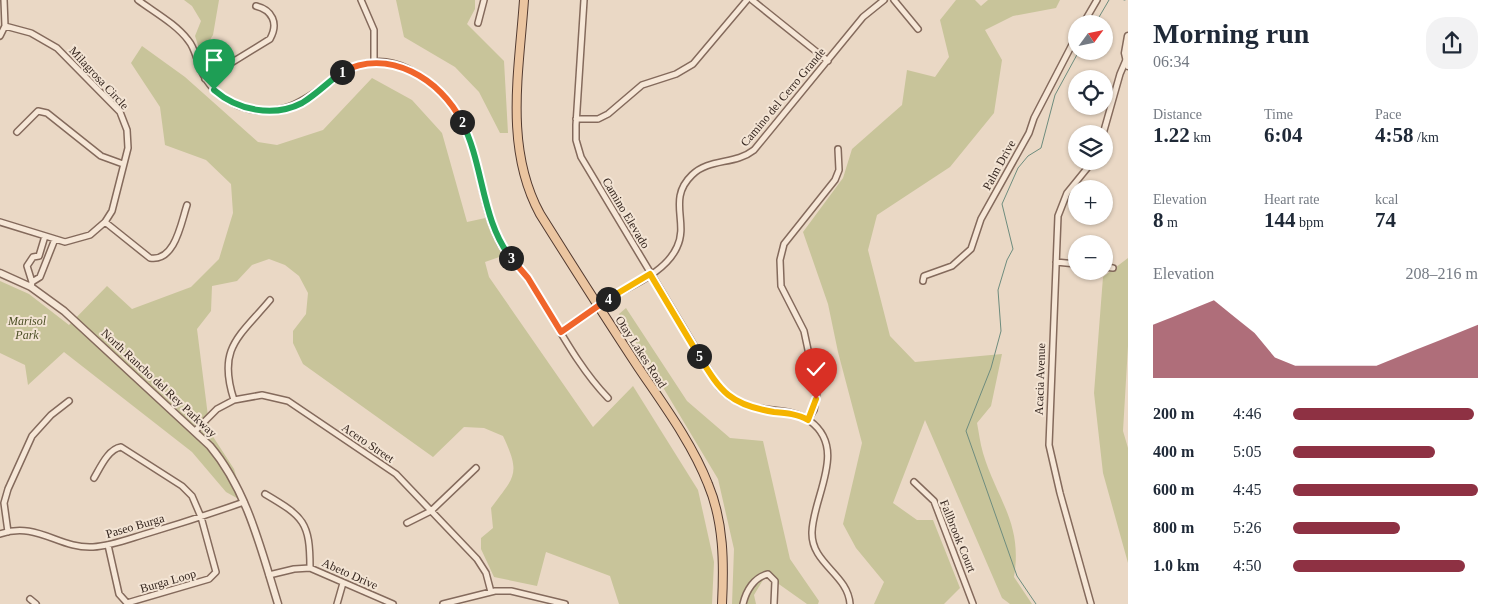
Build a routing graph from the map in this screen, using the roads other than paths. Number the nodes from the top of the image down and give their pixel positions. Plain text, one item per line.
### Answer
1 (4, 0) edge
2 (138, 0) edge
3 (361, 0) edge
4 (484, 0) edge
5 (524, 0) edge
6 (584, 0) edge
7 (747, 0) edge
8 (752, 0) edge
9 (884, 0) edge
10 (894, 0) edge
11 (1097, 0) edge
12 (256, 6) dead end
13 (1088, 15) edge
14 (478, 23) dead end
15 (5, 26) junction
16 (918, 29) dead end
17 (0, 36) edge
18 (1128, 36) edge
19 (1068, 52) edge
20 (828, 61) junction
21 (374, 62) junction
22 (1127, 63) edge
23 (205, 79) junction
24 (576, 120) junction
25 (1106, 125) edge
26 (16, 132) dead end
27 (838, 149) dead end
28 (124, 164) junction
29 (1086, 170) edge
30 (187, 205) dead end
31 (0, 222) edge
32 (105, 222) junction
33 (45, 236) junction
34 (56, 239) junction
35 (39, 256) junction
36 (48, 259) junction
37 (1056, 262) junction
38 (1068, 263) edge
39 (0, 273) edge
40 (650, 274) junction
41 (923, 281) dead end
42 (32, 284) junction
43 (270, 300) dead end
44 (597, 305) junction
45 (561, 332) junction
46 (608, 398) dead end
47 (234, 400) junction
48 (69, 401) dead end
49 (808, 420) junction
50 (195, 431) junction
51 (476, 468) dead end
52 (94, 478) dead end
53 (914, 482) dead end
54 (265, 494) dead end
55 (244, 502) junction
56 (431, 510) junction
57 (202, 517) junction
58 (407, 523) dead end
59 (8, 532) junction
60 (0, 534) edge
61 (108, 545) junction
62 (310, 568) junction
63 (269, 575) junction
64 (344, 583) junction
65 (491, 592) junction
66 (30, 599) dead end
67 (36, 604) edge
68 (278, 604) edge
69 (337, 604) edge
70 (393, 604) edge
71 (443, 604) edge
72 (565, 604) edge
73 (722, 604) edge
74 (743, 604) edge
75 (774, 604) edge
76 (850, 604) edge
77 (973, 604) edge
78 (1091, 604) edge

1 - 15 street
2 - 23 street
3 - 21 street
4 - 14 street
5 - 44 main road, Otay Lakes Road
6 - 24 street, Camino Elevado
7 - 24 street
8 - 20 street
9 - 20 street, Camino del Cerro Grande
10 - 16 street
11 - 13 street
12 - 23 street
15 - 17 street
15 - 28 street, Milagrosa Circle
18 - 22 street
19 - 41 street, Palm Drive
20 - 40 street, Camino del Cerro Grande
21 - 23 street
21 - 45 street
22 - 25 street
24 - 40 street, Camino Elevado
26 - 28 street
27 - 49 street
28 - 32 street, Milagrosa Circle
29 - 37 street, Acacia Avenue
30 - 32 street
31 - 33 street
32 - 34 street
33 - 34 street
33 - 35 street
34 - 36 street
35 - 36 street
35 - 42 street
36 - 42 street
37 - 38 street
37 - 78 street, Acacia Avenue
39 - 42 street, North Rancho del Rey Parkway
40 - 44 street, Camino del Cerro Grande
40 - 49 street, Camino Elevado
42 - 50 street, North Rancho del Rey Parkway
43 - 47 street
44 - 45 street, Camino del Cerro Grande
44 - 73 main road, Otay Lakes Road
45 - 46 street
47 - 50 street, Acero Street
47 - 56 street, Acero Street
48 - 59 street
49 - 76 street
50 - 55 street, North Rancho del Rey Parkway
51 - 56 street
52 - 57 street
53 - 77 street, Fallbrook Court
54 - 62 street
55 - 57 street, Paseo Burga
55 - 63 street, North Rancho del Rey Parkway
56 - 58 street
56 - 65 street, Acero Street
57 - 61 street, Paseo Burga
57 - 61 street, Burga Loop
59 - 60 street, Paseo Burga
59 - 61 street, Paseo Burga
62 - 63 street, Abeto Drive
62 - 64 street, Abeto Drive
63 - 68 street, North Rancho del Rey Parkway
64 - 69 street
64 - 70 street, Abeto Drive
65 - 71 street
65 - 72 street
66 - 67 street
74 - 75 street

